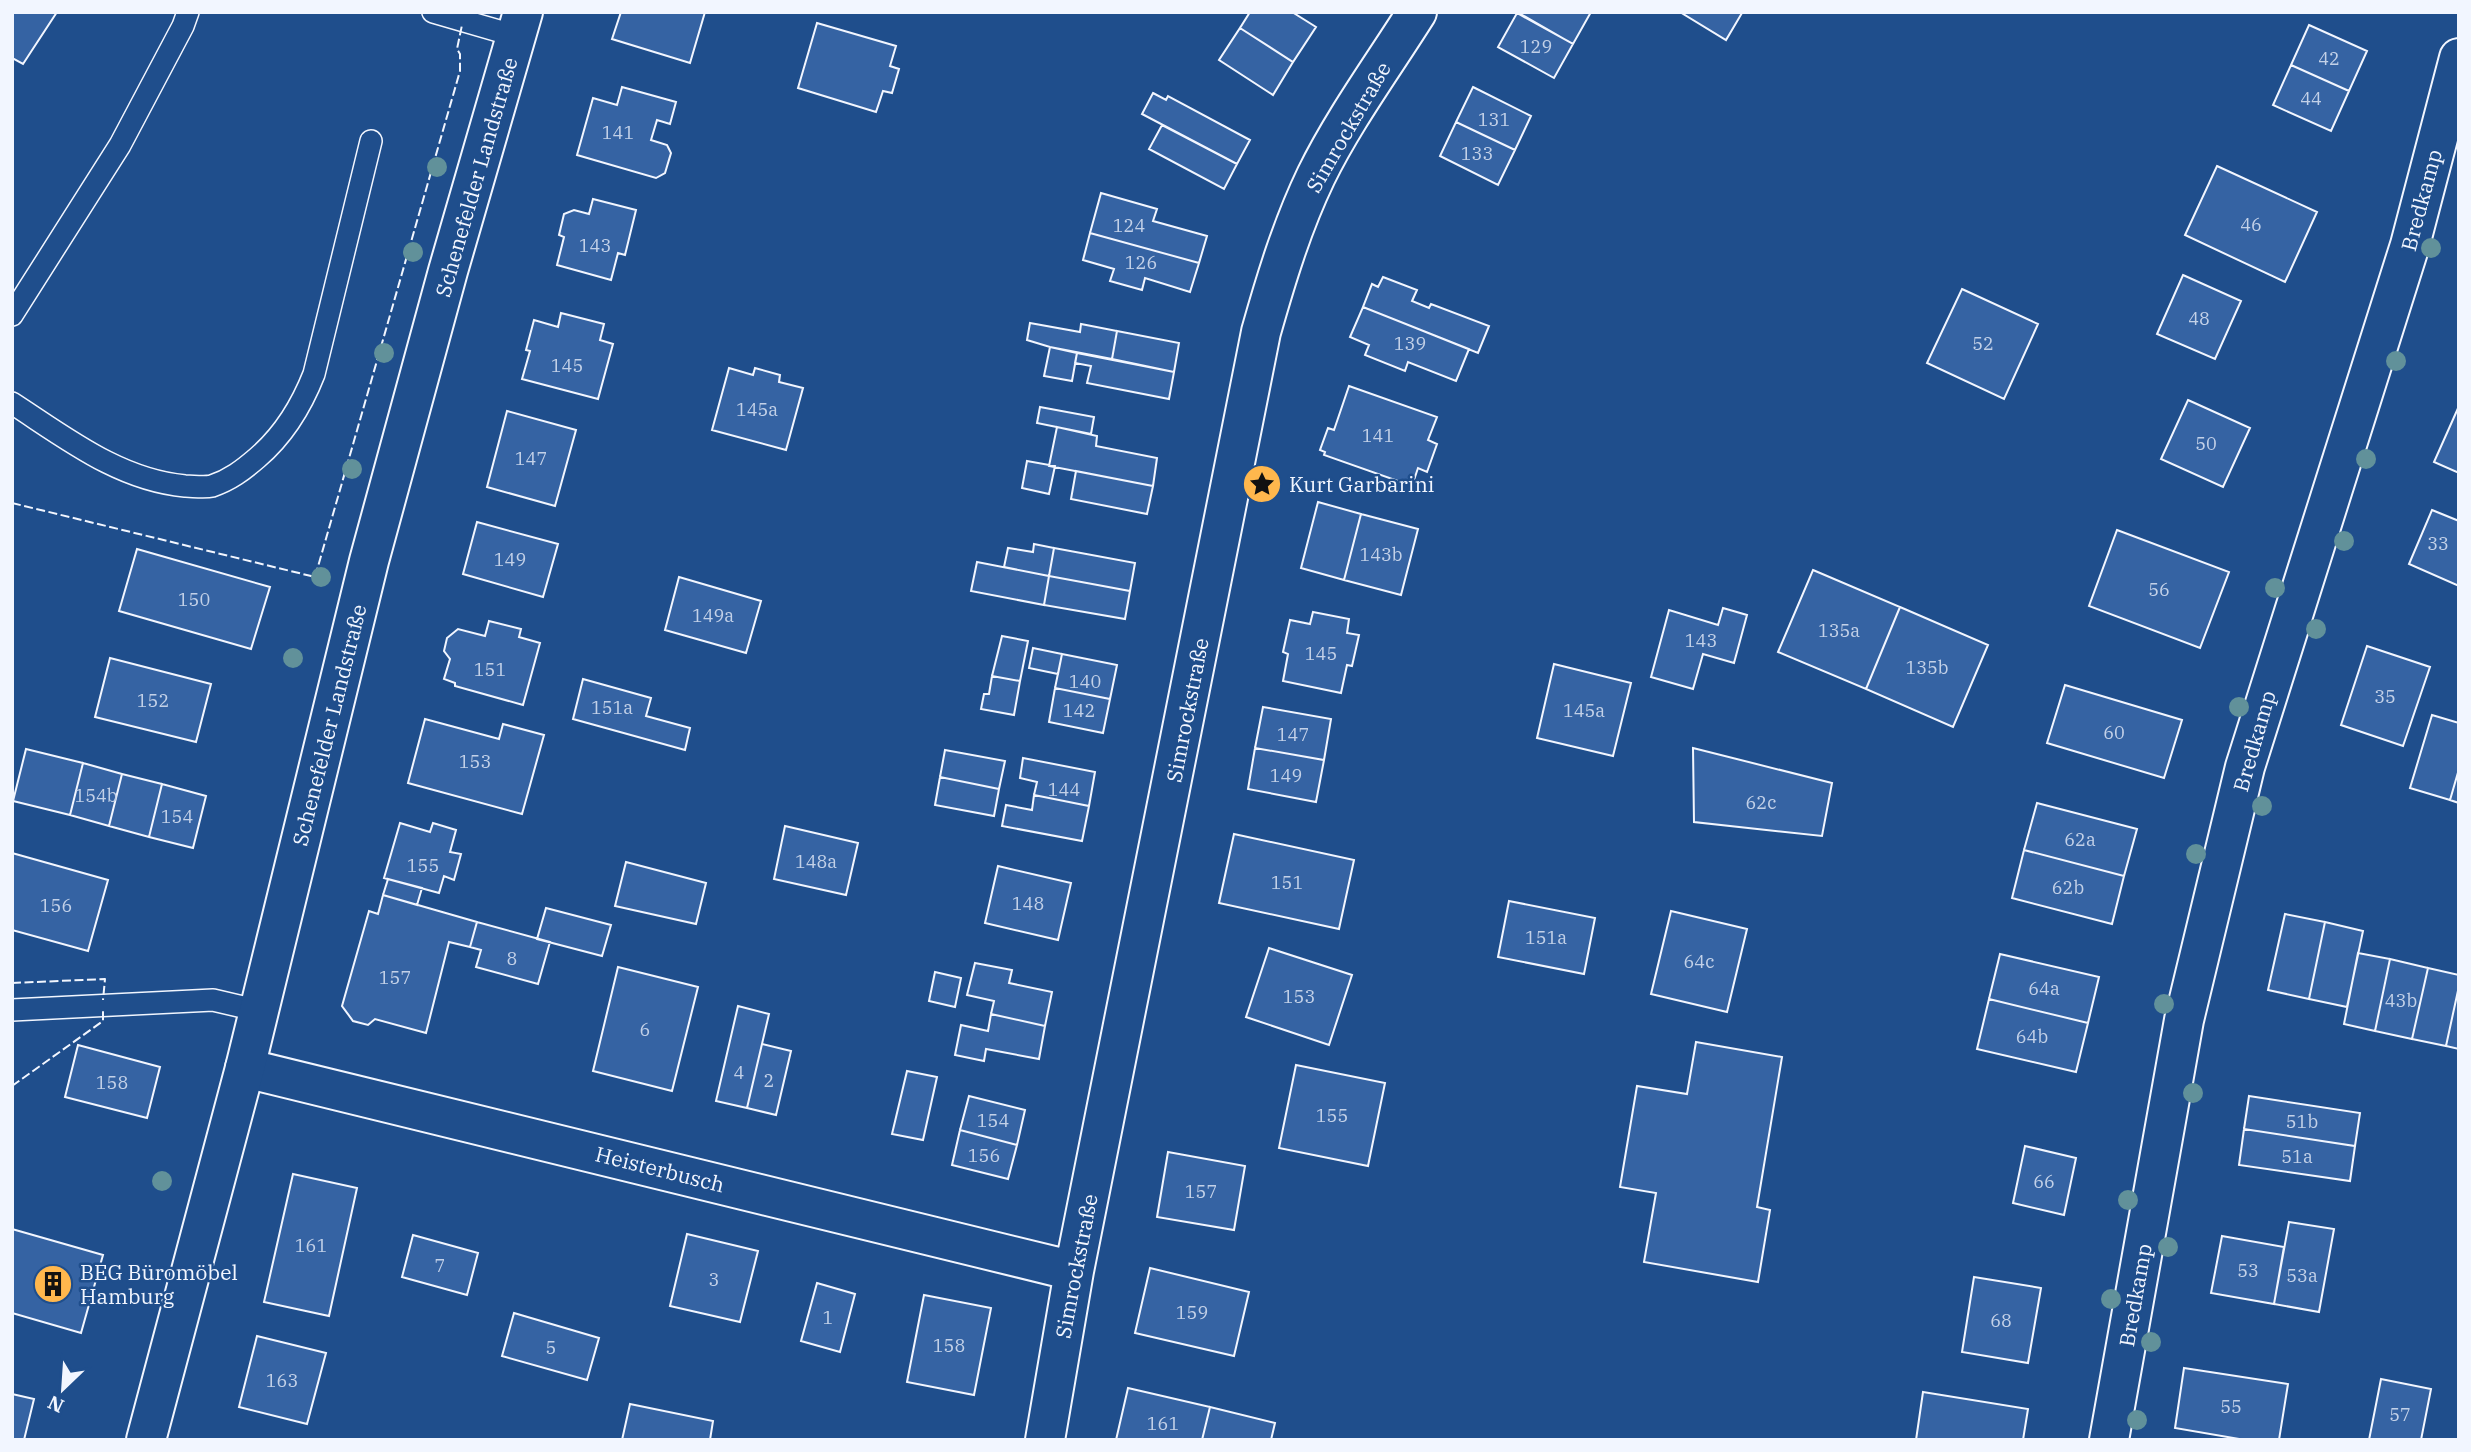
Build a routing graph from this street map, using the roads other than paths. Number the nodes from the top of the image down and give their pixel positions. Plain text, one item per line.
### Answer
1 (188, 12) edge
2 (433, 12) edge
3 (1417, 12) edge
4 (520, 24) edge
5 (2459, 58) edge
6 (371, 141) dead end
7 (12, 314) edge
8 (12, 403) edge
9 (12, 1010) edge
10 (260, 1011) junction
11 (245, 1068) junction
12 (1074, 1271) junction
13 (146, 1440) edge
14 (1045, 1440) edge
15 (2109, 1440) edge

1 - 7 lane
2 - 4 lane
3 - 12 street, Simrockstraße
4 - 10 street, Schenefelder Landstraße
5 - 15 street, Bredkamp
6 - 8 lane
9 - 10 lane
10 - 11 street, Schenefelder Landstraße
11 - 12 street, Heisterbusch
11 - 13 street, Schenefelder Landstraße
12 - 14 street, Simrockstraße

